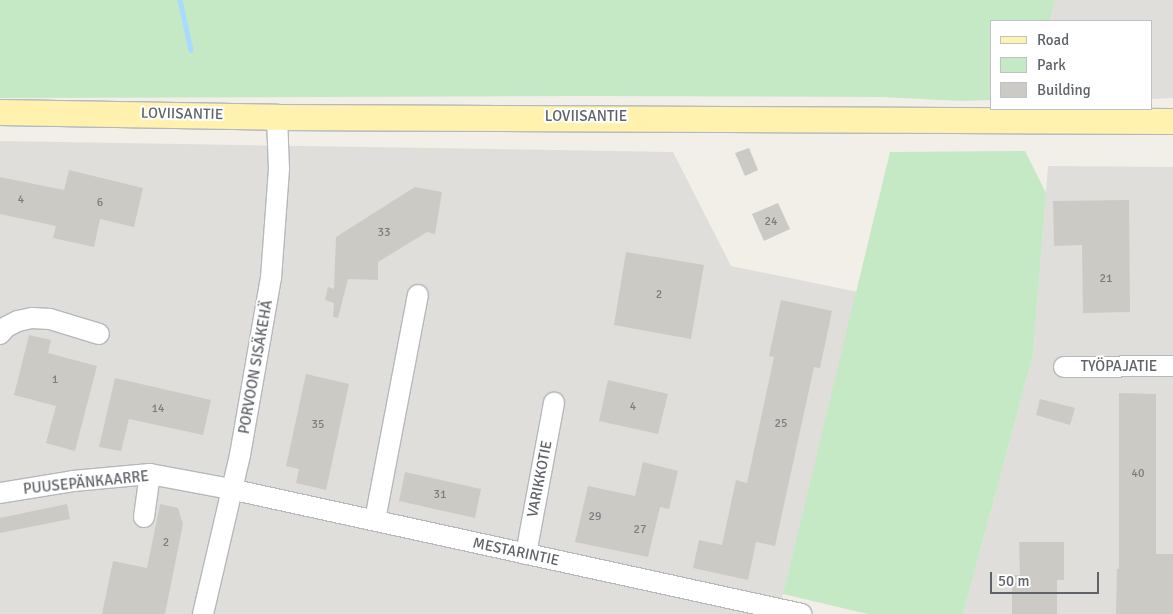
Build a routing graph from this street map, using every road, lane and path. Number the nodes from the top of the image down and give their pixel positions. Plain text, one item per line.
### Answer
1 (0, 112) edge
2 (277, 116) junction
3 (1173, 121) edge
4 (418, 295) dead end
5 (0, 334) edge
6 (99, 334) dead end
7 (1173, 366) edge
8 (1064, 367) dead end
9 (554, 403) dead end
10 (150, 474) junction
11 (1, 487) edge
12 (230, 489) junction
13 (144, 517) dead end
14 (375, 520) junction
15 (526, 554) junction
16 (203, 614) edge
17 (802, 614) edge

1 - 2 main road, LOVIISANTIE
2 - 3 main road, LOVIISANTIE
2 - 12 street, PORVOON SISÄKEHÄ
4 - 14 street
5 - 6 street
7 - 8 street, TYÖPAJATIE
9 - 15 street, VARIKKOTIE
10 - 11 street, PUUSEPÄNKAARRE
10 - 12 street, PUUSEPÄNKAARRE
10 - 13 street
12 - 14 street, MESTARINTIE
12 - 16 street, PORVOON SISÄKEHÄ
14 - 15 street, MESTARINTIE
15 - 17 street, MESTARINTIE

